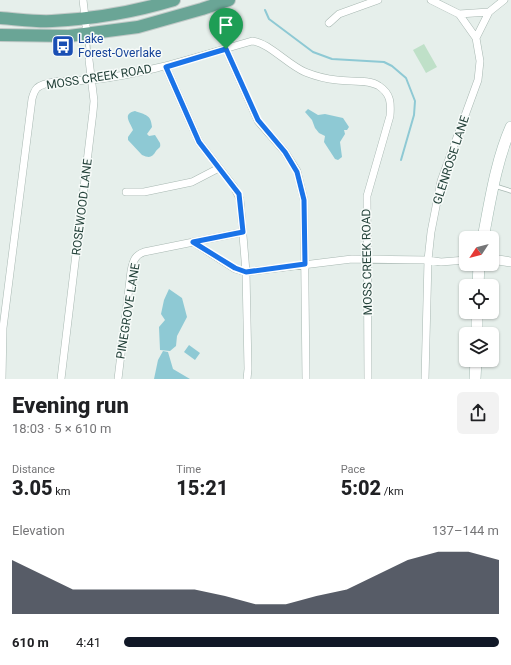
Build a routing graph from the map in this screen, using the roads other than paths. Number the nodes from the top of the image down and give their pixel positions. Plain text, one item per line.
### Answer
1 (83, 0) edge
2 (174, 0) edge
3 (229, 0) edge
4 (378, 0) edge
5 (431, 0) edge
6 (504, 0) edge
7 (489, 12) junction
8 (459, 14) junction
9 (0, 18) edge
10 (85, 18) junction
11 (329, 23) dead end
12 (87, 34) junction
13 (0, 35) edge
14 (476, 38) junction
15 (226, 49) junction
16 (89, 60) joint
17 (166, 67) junction
18 (92, 80) junction
19 (511, 127) edge
20 (219, 168) junction
21 (494, 186) junction
22 (511, 191) edge
23 (126, 192) dead end
24 (484, 231) edge
25 (243, 232) junction
26 (193, 242) junction
27 (368, 259) junction
28 (499, 259) edge
29 (428, 260) junction
30 (459, 261) edge
31 (511, 262) edge
32 (305, 264) junction
33 (246, 272) junction
34 (476, 367) edge
35 (2, 379) edge
36 (61, 379) edge
37 (118, 379) edge
38 (247, 379) edge
39 (306, 379) edge
40 (368, 379) edge
41 (425, 379) edge
42 (475, 379) edge

1 - 10 street
2 - 10 main road
3 - 12 main road
4 - 11 street
5 - 8 street, GLENROSE LANE
6 - 7 street
7 - 8 street
7 - 14 street
8 - 14 street, GLENROSE LANE
9 - 10 main road
10 - 12 street
12 - 13 main road
12 - 16 lane, ROSEWOOD LANE
14 - 29 street, GLENROSE LANE
15 - 17 street, MOSS CREEK ROAD
15 - 27 street, MOSS CREEK ROAD
15 - 32 street
16 - 18 street, ROSEWOOD LANE
17 - 18 street, MOSS CREEK ROAD
17 - 20 street
18 - 35 street, MOSS CREEK ROAD
18 - 36 street, ROSEWOOD LANE
19 - 21 main road
20 - 23 street
20 - 25 street
21 - 22 lane
21 - 24 main road
25 - 26 street, PINEGROVE LANE
25 - 33 street
26 - 33 street
26 - 37 street, PINEGROVE LANE
27 - 29 street
27 - 32 street
27 - 40 street, MOSS CREEK ROAD
28 - 31 street
29 - 30 street
29 - 41 street, GLENROSE LANE
32 - 33 street
32 - 39 street
33 - 38 street
34 - 42 main road

